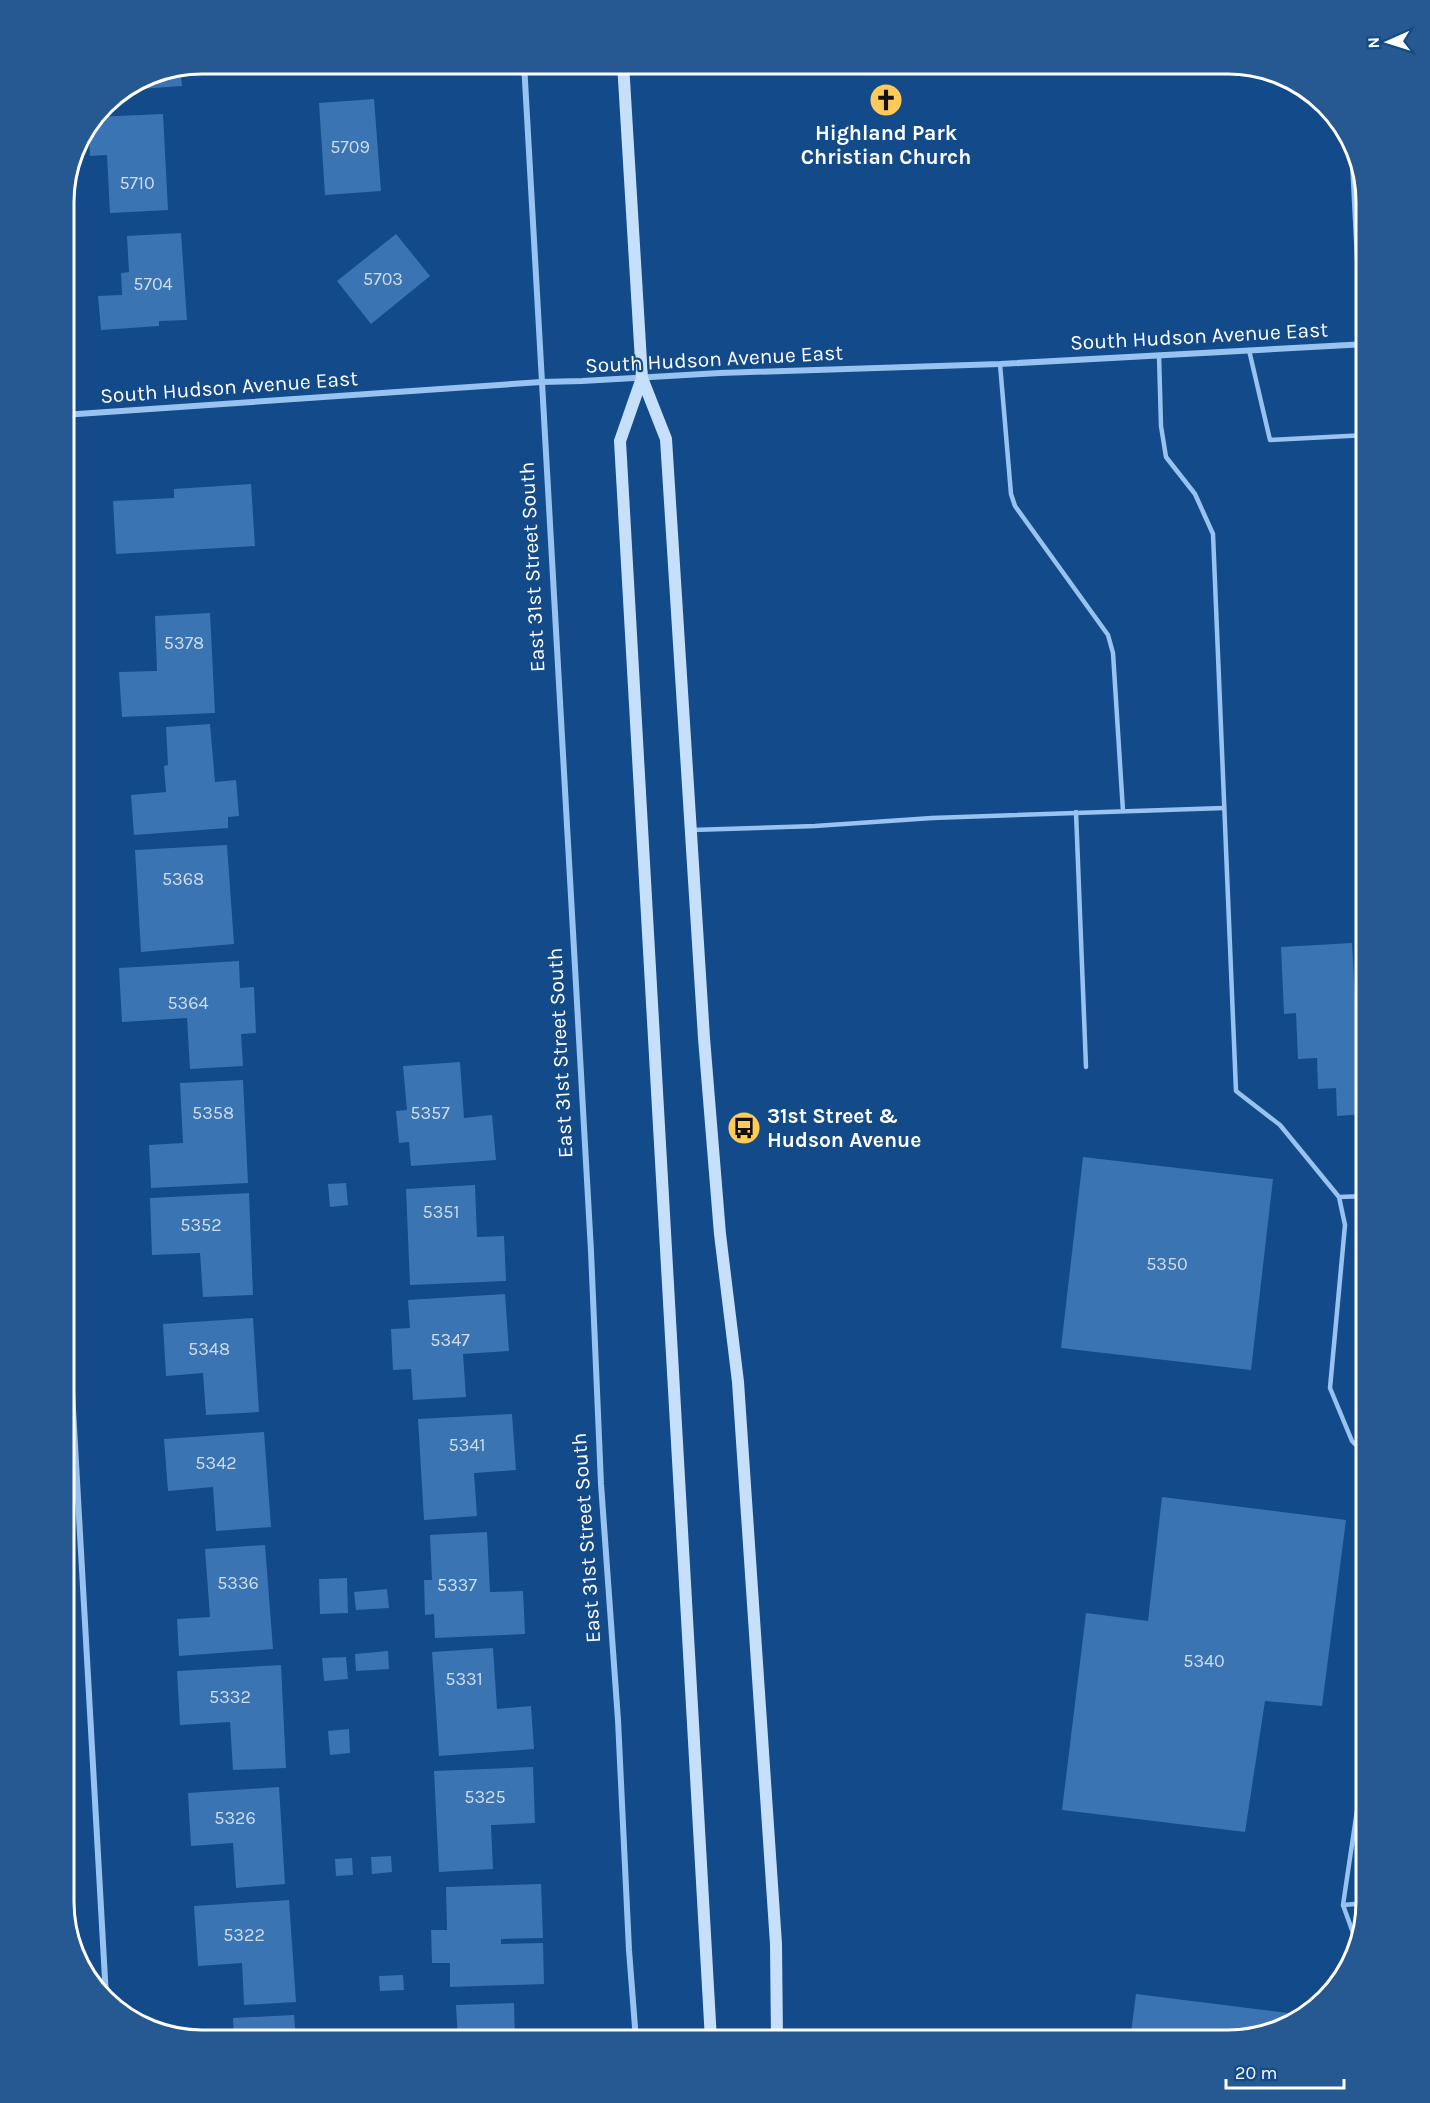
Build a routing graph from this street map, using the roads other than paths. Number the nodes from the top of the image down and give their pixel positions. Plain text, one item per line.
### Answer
1 (525, 74) edge
2 (624, 74) edge
3 (1354, 181) edge
4 (1356, 211) edge
5 (1356, 344) edge
6 (1249, 350) junction
7 (1159, 356) junction
8 (1000, 364) junction
9 (642, 378) junction
10 (541, 382) junction
11 (74, 414) edge
12 (1356, 436) edge
13 (1224, 808) junction
14 (1123, 811) junction
15 (1076, 812) junction
16 (689, 830) junction
17 (1086, 1067) dead end
18 (1356, 1196) edge
19 (1339, 1197) junction
20 (74, 1427) edge
21 (1356, 1445) edge
22 (1356, 1817) edge
23 (1356, 1903) edge
24 (1343, 1905) junction
25 (1353, 1931) edge
26 (105, 1986) edge
27 (635, 2029) edge
28 (710, 2029) edge
29 (777, 2030) edge

1 - 10 street, East 31st Street South
2 - 9 main road
3 - 4 street
5 - 6 street, South Hudson Avenue East
6 - 7 street, South Hudson Avenue East
6 - 12 lane
7 - 8 street, South Hudson Avenue East
7 - 13 lane
8 - 9 street, South Hudson Avenue East
8 - 14 lane
9 - 10 street, South Hudson Avenue East
9 - 16 main road
9 - 28 main road
10 - 11 street, South Hudson Avenue East
10 - 27 street, East 31st Street South
13 - 14 lane
13 - 19 lane
14 - 15 lane
15 - 16 lane
15 - 17 lane
16 - 29 main road
18 - 19 lane
19 - 21 lane
20 - 26 street
22 - 24 lane
23 - 24 lane
24 - 25 lane

